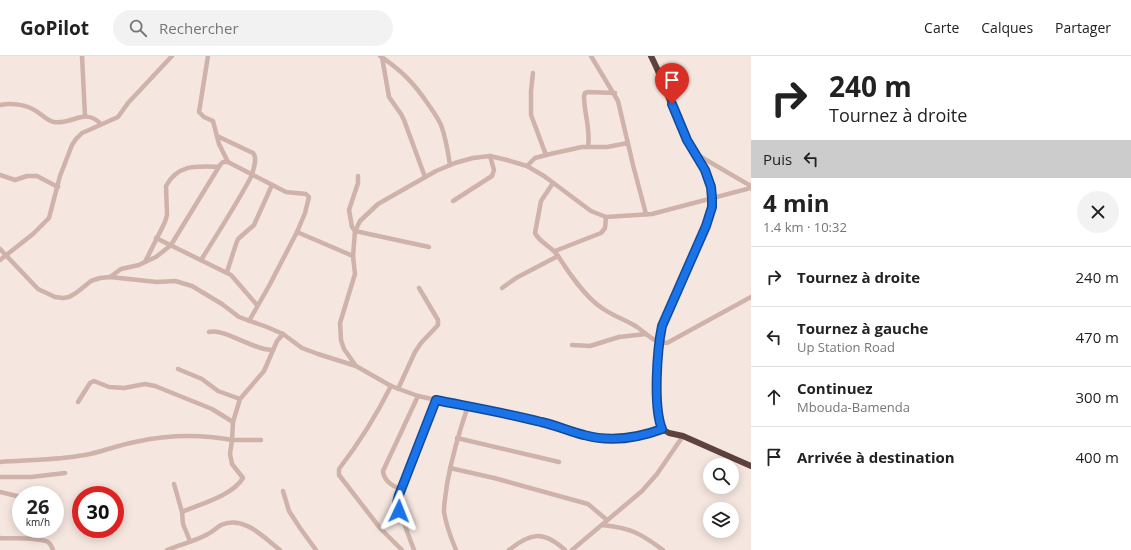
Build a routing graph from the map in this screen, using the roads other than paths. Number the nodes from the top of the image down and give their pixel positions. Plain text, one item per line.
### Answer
1 (82, 56) edge
2 (172, 56) edge
3 (208, 56) edge
4 (591, 56) edge
5 (651, 56) edge
6 (381, 57) edge
7 (533, 73) dead end
8 (615, 94) junction
9 (0, 105) edge
10 (85, 116) junction
11 (101, 124) junction
12 (217, 136) junction
13 (628, 143) junction
14 (588, 147) junction
15 (696, 154) junction
16 (546, 155) junction
17 (490, 156) junction
18 (228, 162) junction
19 (450, 165) junction
20 (527, 166) junction
21 (218, 167) junction
22 (0, 175) edge
23 (251, 175) junction
24 (358, 176) dead end
25 (425, 177) junction
26 (553, 183) junction
27 (272, 185) junction
28 (751, 187) edge
29 (58, 188) junction
30 (712, 198) junction
31 (452, 201) dead end
32 (646, 214) junction
33 (606, 217) junction
34 (355, 231) junction
35 (297, 232) junction
36 (156, 238) junction
37 (171, 245) junction
38 (429, 247) dead end
39 (0, 249) edge
40 (555, 251) junction
41 (6, 255) junction
42 (353, 256) junction
43 (558, 256) junction
44 (0, 260) edge
45 (201, 260) junction
46 (145, 262) junction
47 (227, 272) junction
48 (110, 276) junction
49 (419, 288) dead end
50 (502, 288) dead end
51 (751, 297) edge
52 (257, 305) junction
53 (249, 321) junction
54 (209, 332) dead end
55 (283, 334) junction
56 (646, 334) junction
57 (659, 342) junction
58 (572, 345) dead end
59 (273, 350) junction
60 (356, 366) junction
61 (178, 369) dead end
62 (391, 386) junction
63 (398, 389) junction
64 (418, 396) junction
65 (240, 400) junction
66 (436, 400) junction
67 (78, 402) dead end
68 (468, 406) junction
69 (233, 422) junction
70 (662, 429) junction
71 (683, 436) junction
72 (457, 438) junction
73 (232, 440) junction
74 (261, 440) dead end
75 (0, 462) edge
76 (560, 462) dead end
77 (751, 466) edge
78 (450, 468) junction
79 (65, 473) dead end
80 (0, 477) edge
81 (174, 484) dead end
82 (401, 490) junction
83 (283, 491) dead end
84 (0, 492) edge
85 (12, 495) edge
86 (182, 512) junction
87 (607, 520) junction
88 (602, 525) junction
89 (0, 538) edge
90 (190, 541) junction
91 (53, 550) edge
92 (167, 550) edge
93 (280, 550) edge
94 (316, 550) edge
95 (402, 550) edge
96 (414, 550) edge
97 (456, 550) edge
98 (509, 550) edge
99 (565, 550) edge
100 (572, 550) edge
101 (663, 550) edge

1 - 10 street
2 - 11 street
3 - 12 street
4 - 8 street
5 - 15 highway
6 - 19 street
6 - 25 street
7 - 16 street
8 - 13 street
8 - 14 street
9 - 10 street
10 - 11 street
11 - 29 street
12 - 18 street
12 - 23 street
13 - 14 street
13 - 32 street
14 - 16 street
15 - 28 street
15 - 30 highway
16 - 20 street
17 - 19 street
17 - 20 street
17 - 31 street
18 - 21 street
18 - 23 street
19 - 25 street
20 - 26 street
21 - 36 street
21 - 37 street
22 - 29 street
23 - 27 street
23 - 45 street
24 - 34 street
25 - 34 street
26 - 33 street
26 - 40 street
27 - 35 street
27 - 47 street
28 - 30 street
29 - 41 street
30 - 32 street
30 - 57 highway
32 - 33 street
33 - 40 street
34 - 38 street
34 - 42 street
35 - 42 street
35 - 52 street
36 - 37 street
36 - 46 street
37 - 45 street
37 - 46 street
39 - 41 street
40 - 43 street
41 - 44 street
41 - 48 street
42 - 60 street
43 - 50 street
43 - 56 street
45 - 47 street
46 - 48 street
47 - 52 street
48 - 53 street
49 - 63 street
51 - 57 street
52 - 53 street
53 - 55 street
54 - 59 street
55 - 59 street
55 - 60 street
56 - 57 street
56 - 58 street
57 - 70 highway
59 - 65 street
60 - 62 street
61 - 65 street
62 - 63 street
62 - 95 street
63 - 64 street
64 - 66 street
64 - 82 street
65 - 69 street
66 - 68 street
66 - 82 street
67 - 69 street
68 - 70 street
68 - 72 street
69 - 73 street
70 - 71 highway
71 - 77 highway
71 - 87 street
72 - 76 street
72 - 78 street
73 - 74 street
73 - 75 street
73 - 86 street
78 - 87 street
78 - 97 street
79 - 80 street
81 - 86 street
82 - 96 street
83 - 94 street
84 - 85 street
86 - 90 street
87 - 88 street
88 - 100 street
88 - 101 street
89 - 91 street
90 - 92 street
90 - 93 street
98 - 99 street

